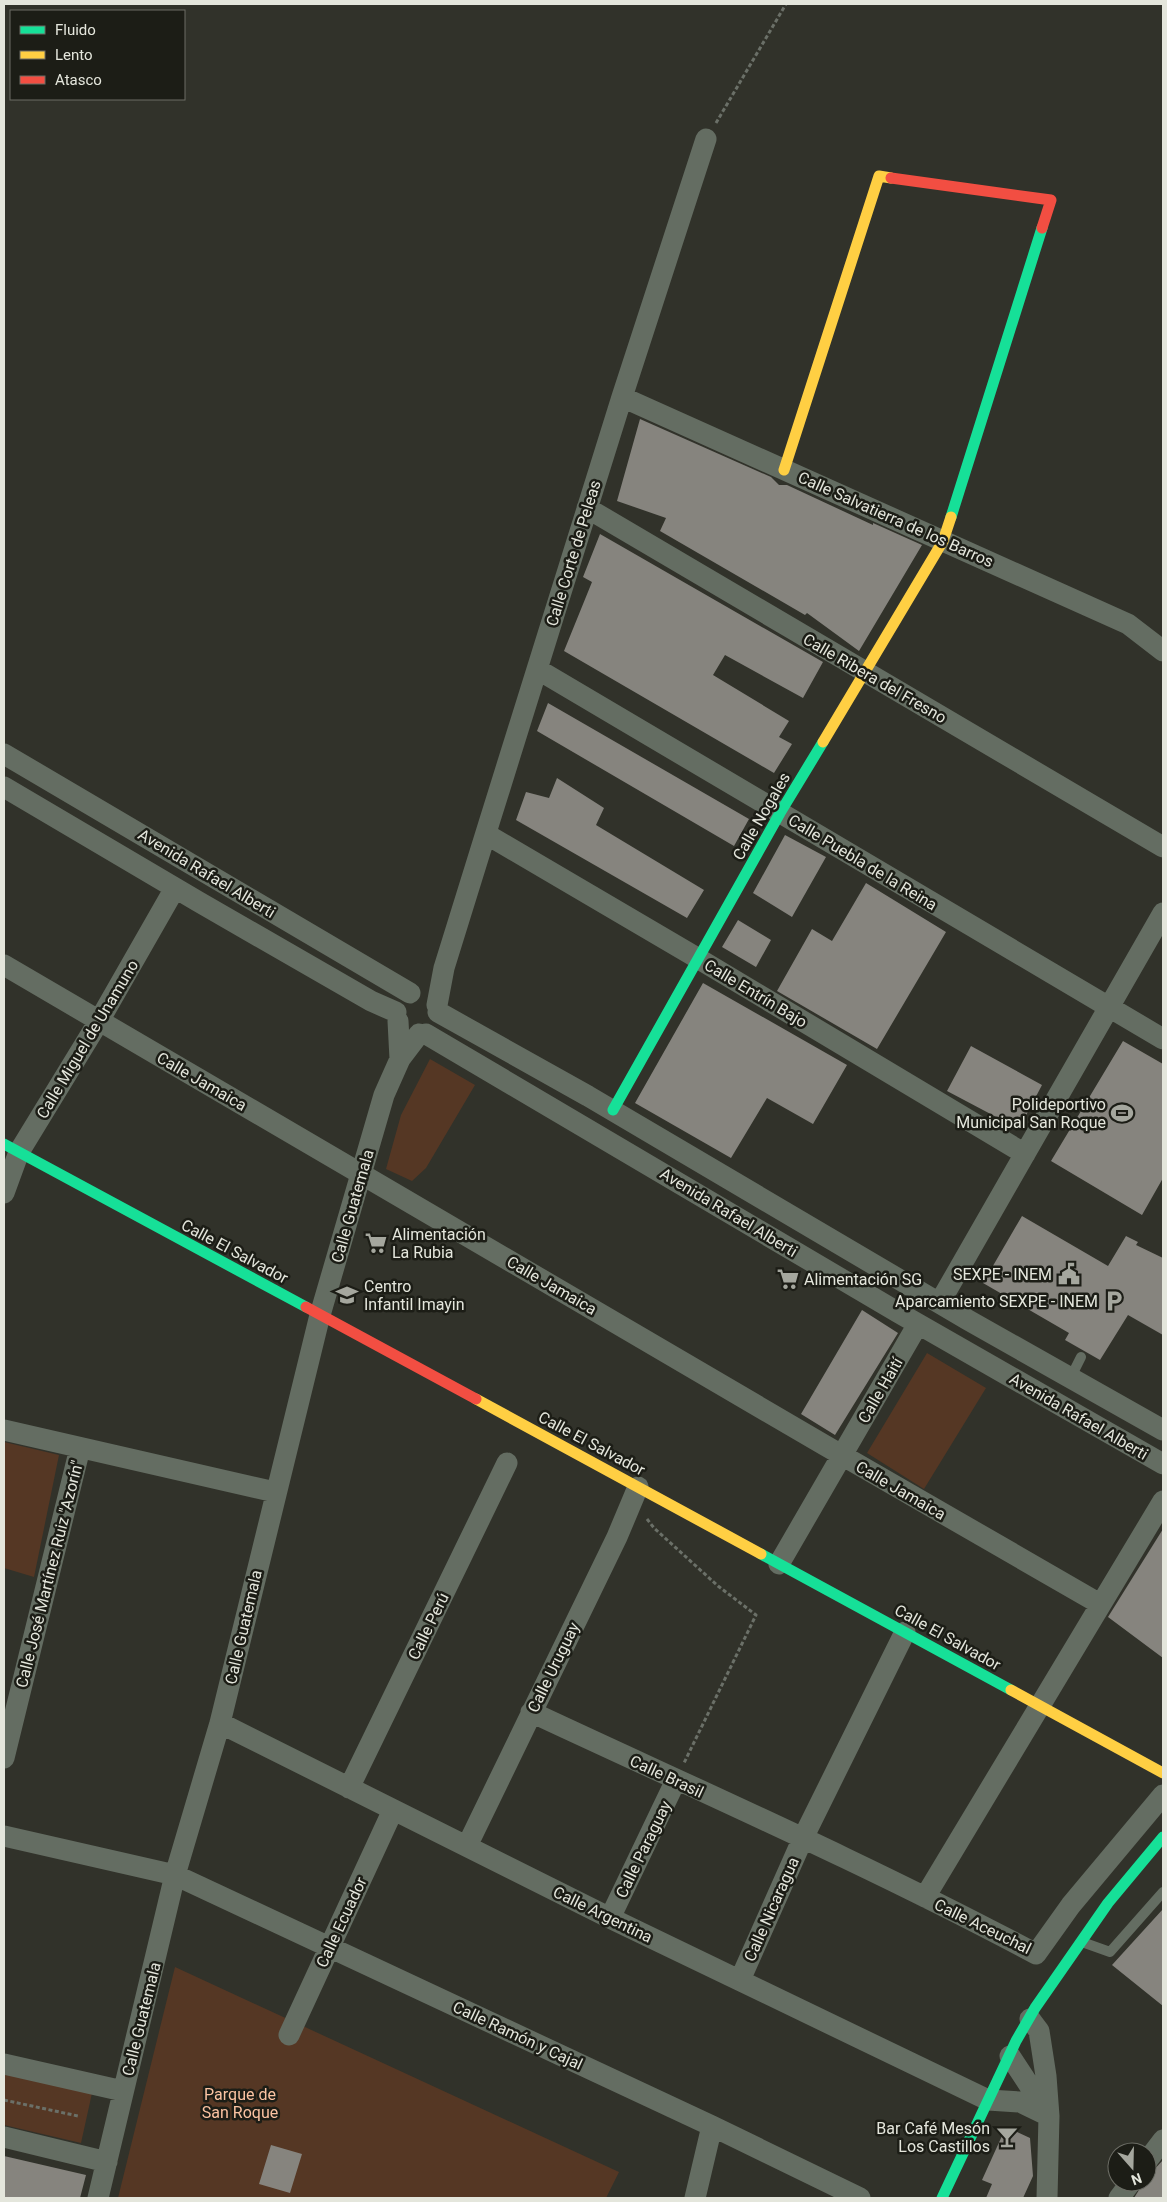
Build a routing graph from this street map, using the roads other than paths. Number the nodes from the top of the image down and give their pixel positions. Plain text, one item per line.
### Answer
1 (706, 139) road end
2 (622, 397) junction
3 (784, 470) junction
4 (587, 508) junction
5 (943, 540) junction
6 (1163, 651) edge
7 (537, 669) junction
8 (866, 672) junction
9 (4, 754) edge
10 (4, 787) edge
11 (780, 813) junction
12 (486, 834) junction
13 (1163, 847) edge
14 (175, 888) junction
15 (1163, 912) edge
16 (699, 958) junction
17 (4, 965) edge
18 (444, 968) junction
19 (414, 992) junction
20 (438, 1008) junction
21 (1110, 1008) junction
22 (397, 1017) junction
23 (99, 1021) junction
24 (423, 1034) junction
25 (1163, 1039) edge
26 (400, 1059) junction
27 (612, 1110) junction
28 (11, 1148) edge
29 (1025, 1154) junction
30 (361, 1174) junction
31 (4, 1193) edge
32 (940, 1302) junction
33 (320, 1316) junction
34 (918, 1324) junction
35 (1081, 1358) dead end
36 (1072, 1377) junction
37 (4, 1430) edge
38 (1163, 1430) edge
39 (80, 1448) junction
40 (842, 1455) junction
41 (507, 1463) dead end
42 (1163, 1464) edge
43 (275, 1492) junction
44 (636, 1493) junction
45 (1163, 1501) edge
46 (779, 1564) junction
47 (1100, 1604) junction
48 (905, 1632) junction
49 (1040, 1706) junction
50 (531, 1712) junction
51 (220, 1723) junction
52 (4, 1758) edge
53 (1163, 1773) edge
54 (676, 1780) junction
55 (349, 1788) junction
56 (1163, 1796) edge
57 (393, 1810) junction
58 (4, 1836) edge
59 (1163, 1837) edge
60 (803, 1838) junction
61 (467, 1846) junction
62 (1158, 1852) edge
63 (175, 1876) junction
64 (1163, 1892) edge
65 (925, 1897) junction
66 (610, 1918) junction
67 (1081, 1942) junction
68 (329, 1947) junction
69 (740, 1980) junction
70 (1030, 2019) junction
71 (289, 2035) dead end
72 (1013, 2048) junction
73 (4, 2064) edge
74 (1046, 2076) junction
75 (123, 2091) junction
76 (988, 2100) junction
77 (1049, 2116) junction
78 (712, 2126) junction
79 (4, 2136) edge
80 (107, 2162) junction
81 (98, 2198) edge
82 (695, 2198) edge
83 (860, 2198) edge
84 (942, 2198) edge
85 (1047, 2198) edge

1 - 2 street, Calle Corte de Peleas
2 - 3 street, Calle Salvatierra de los Barros
2 - 4 street, Calle Corte de Peleas
3 - 5 street, Calle Salvatierra de los Barros
3 - 5 street, Calle Nogales
4 - 7 street, Calle Corte de Peleas
4 - 8 street, Calle Ribera del Fresno
5 - 6 street, Calle Salvatierra de los Barros
5 - 8 street, Calle Nogales
7 - 11 street, Calle Puebla de la Reina
7 - 12 street, Calle Corte de Peleas
8 - 11 street, Calle Nogales
8 - 13 street, Calle Ribera del Fresno
9 - 19 street, Avenida Rafael Alberti
10 - 14 street, Avenida Rafael Alberti
11 - 16 street, Calle Nogales
11 - 21 street, Calle Puebla de la Reina
12 - 16 street, Calle Entrín Bajo
12 - 18 street, Calle Corte de Peleas
14 - 22 street, Avenida Rafael Alberti
14 - 23 street, Calle Miguel de Unamuno
15 - 21 street
16 - 27 street, Calle Nogales
16 - 29 street, Calle Entrín Bajo
17 - 23 street, Calle Jamaica
18 - 19 street, Calle Corte de Peleas
18 - 20 street, Calle Corte de Peleas
19 - 20 street
19 - 22 street
20 - 24 street
20 - 27 street, Avenida Rafael Alberti
21 - 25 street, Calle Puebla de la Reina
21 - 29 street
22 - 24 street
22 - 26 street, Calle Guatemala
23 - 28 street, Calle Miguel de Unamuno
23 - 30 street, Calle Jamaica
24 - 26 street, Calle Guatemala
24 - 34 street, Avenida Rafael Alberti
26 - 30 street, Calle Guatemala
27 - 32 street, Avenida Rafael Alberti
28 - 31 street, Calle Miguel de Unamuno
28 - 33 street, Calle El Salvador
29 - 32 street
30 - 33 street, Calle Guatemala
30 - 40 street, Calle Jamaica
32 - 36 street, Avenida Rafael Alberti
33 - 43 street, Calle Guatemala
33 - 44 street, Calle El Salvador
34 - 40 street, Calle Haití
34 - 42 street, Avenida Rafael Alberti
35 - 36 lane
36 - 38 street, Avenida Rafael Alberti
37 - 39 street
39 - 43 street
39 - 52 street, Calle José Martínez Ruiz "Azorín"
40 - 46 street, Calle Haití
40 - 47 street, Calle Jamaica
41 - 55 street, Calle Perú
43 - 51 street, Calle Guatemala
44 - 46 street, Calle El Salvador
44 - 50 street, Calle Uruguay
45 - 47 street
46 - 48 street, Calle El Salvador
47 - 49 street
48 - 49 street, Calle El Salvador
48 - 60 street, Calle Nicaragua
49 - 53 street, Calle El Salvador
49 - 65 street
50 - 54 street, Calle Brasil
50 - 61 street, Calle Uruguay
51 - 55 street, Calle Argentina
51 - 63 street, Calle Guatemala
54 - 60 street, Calle Brasil
54 - 66 street, Calle Paraguay
55 - 57 street, Calle Argentina
56 - 65 street, Calle Aceuchal
57 - 61 street, Calle Argentina
57 - 68 street, Calle Ecuador
58 - 63 street, Calle Ramón y Cajal
59 - 62 street
60 - 65 street, Calle Aceuchal
60 - 69 street, Calle Nicaragua
61 - 66 street, Calle Argentina
62 - 67 street
63 - 68 street, Calle Ramón y Cajal
63 - 75 street, Calle Guatemala
64 - 67 lane
66 - 69 street, Calle Argentina
67 - 70 street
68 - 71 street, Calle Ecuador
68 - 78 street, Calle Ramón y Cajal
69 - 76 street, Calle Argentina
70 - 72 street
70 - 74 street
72 - 74 street
72 - 76 street
72 - 77 street
73 - 75 street
74 - 77 street
75 - 80 street, Calle Guatemala
76 - 77 street
76 - 84 street
77 - 85 street
78 - 82 street
78 - 83 street, Calle Ramón y Cajal
79 - 80 street
80 - 81 street, Calle Guatemala

